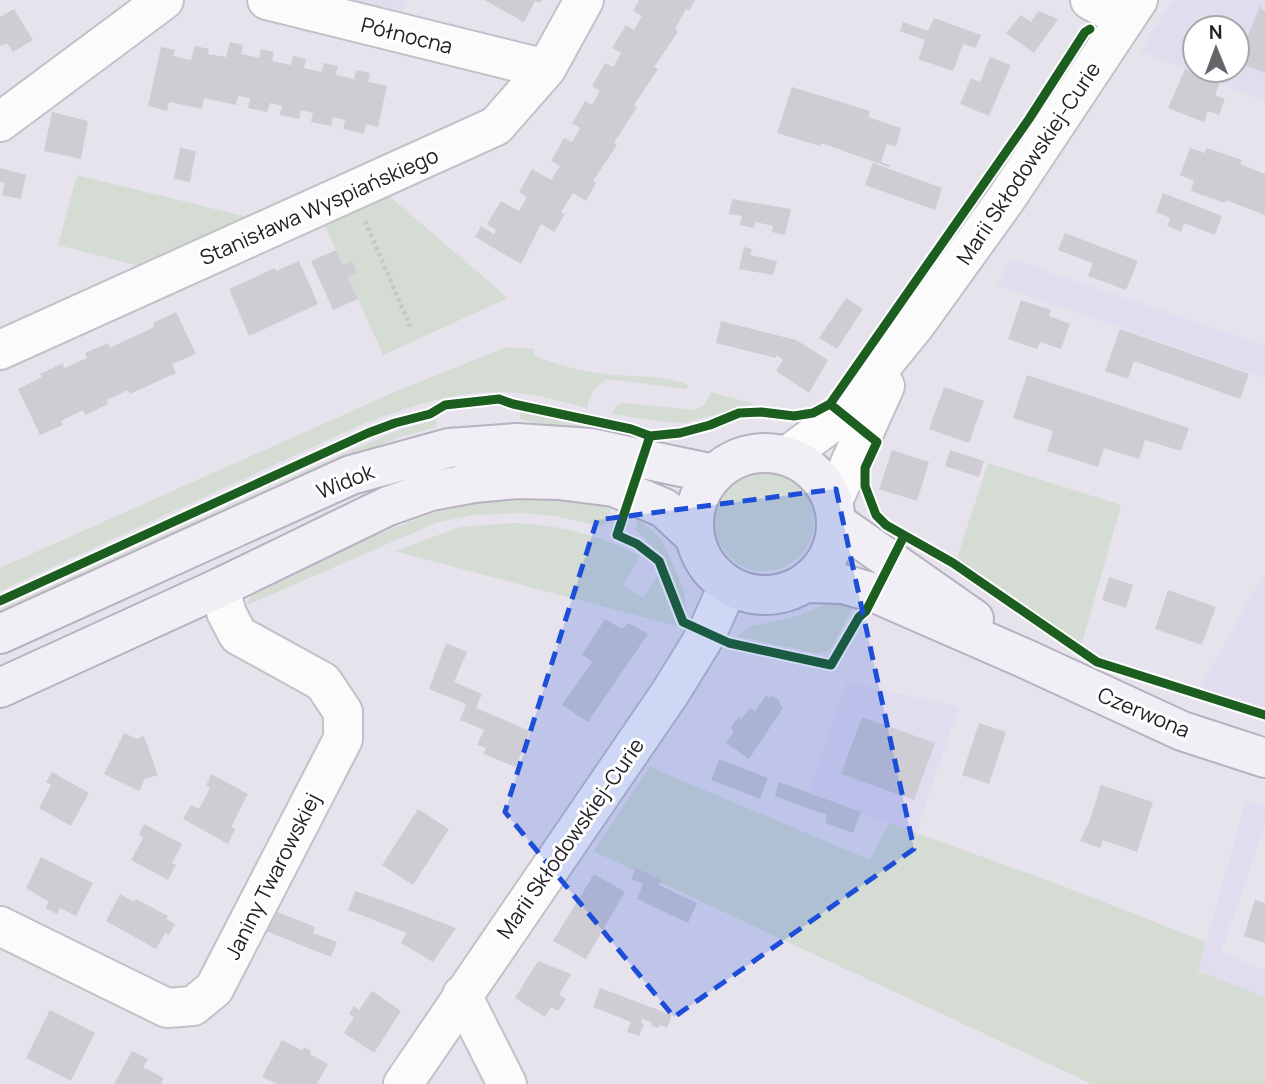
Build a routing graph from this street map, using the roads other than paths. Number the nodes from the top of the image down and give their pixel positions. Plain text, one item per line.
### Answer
1 (164, 0) edge
2 (267, 0) edge
3 (584, 0) edge
4 (1090, 0) edge
5 (1132, 10) edge
6 (546, 69) junction
7 (0, 122) edge
8 (916, 324) junction
9 (0, 350) edge
10 (787, 456) junction
11 (713, 474) junction
12 (835, 512) junction
13 (694, 536) junction
14 (807, 583) junction
15 (728, 586) junction
16 (221, 587) junction
17 (0, 634) edge
18 (1026, 659) junction
19 (0, 688) edge
20 (1265, 758) edge
21 (0, 926) edge
22 (461, 995) junction
23 (403, 1084) edge
24 (507, 1084) edge

1 - 7 street
2 - 6 street, Północna
3 - 6 street, Stanisława Wyspiańskiego
4 - 5 street
5 - 8 street, Marii Skłodowskiej-Curie
6 - 9 street, Stanisława Wyspiańskiego
8 - 10 street, Marii Skłodowskiej-Curie
8 - 12 street, Marii Skłodowskiej-Curie
10 - 11 main road
10 - 12 main road
11 - 13 main road
11 - 17 main road, Widok
12 - 14 main road
12 - 18 main road, Czerwona
13 - 15 main road
13 - 16 main road, Widok
14 - 15 main road
14 - 18 main road, Czerwona
15 - 22 street, Marii Skłodowskiej-Curie
16 - 19 main road, Widok
16 - 21 street, Janiny Twarowskiej
18 - 20 main road, Czerwona
22 - 23 street, Marii Skłodowskiej-Curie
22 - 24 street

